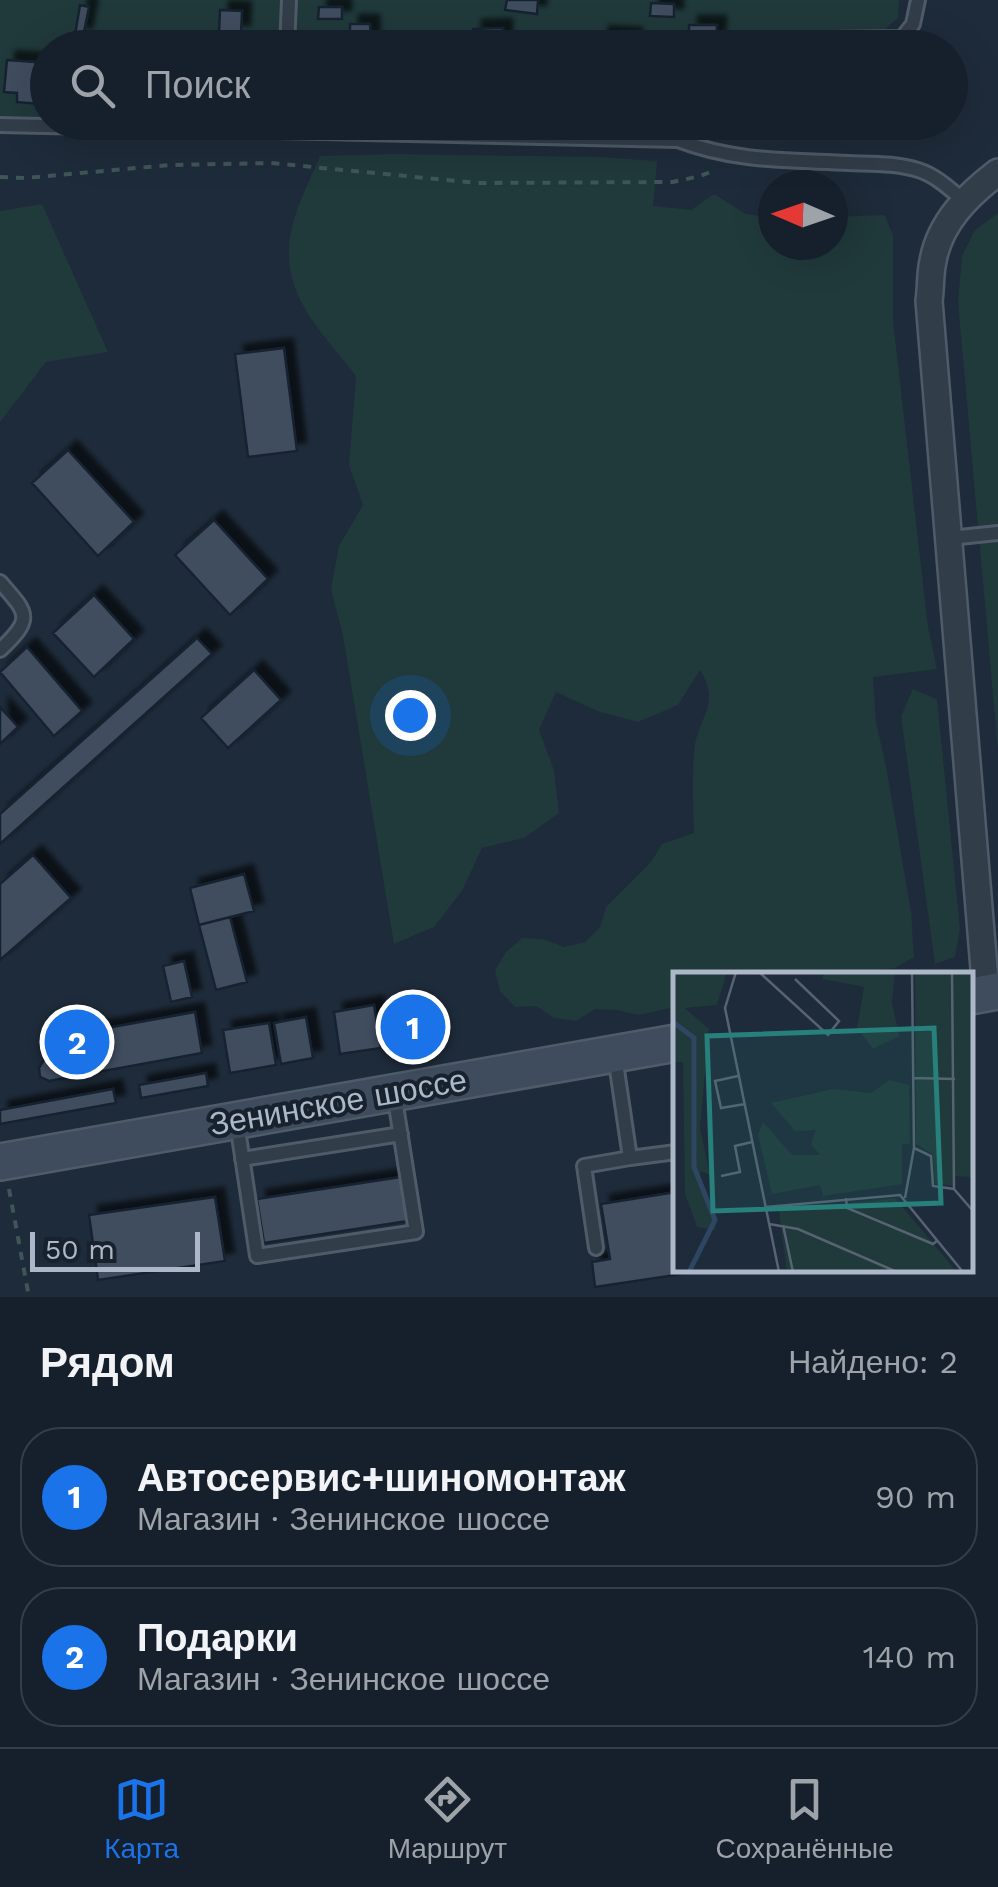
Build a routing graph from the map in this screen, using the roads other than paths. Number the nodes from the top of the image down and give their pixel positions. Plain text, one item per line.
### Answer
1 (289, 0) edge
2 (918, 0) edge
3 (287, 30) edge
4 (908, 30) edge
5 (0, 125) edge
6 (30, 125) edge
7 (678, 140) edge
8 (998, 172) edge
9 (964, 200) junction
10 (998, 533) edge
11 (950, 538) junction
12 (0, 582) edge
13 (0, 650) edge
14 (985, 993) edge
15 (673, 1044) edge
16 (615, 1054) junction
17 (394, 1092) junction
18 (237, 1120) junction
19 (401, 1134) junction
20 (673, 1152) edge
21 (242, 1158) junction
22 (630, 1158) junction
23 (2, 1162) edge
24 (596, 1248) dead end

1 - 3 lane
2 - 4 lane
5 - 6 lane
7 - 9 lane
8 - 9 street
9 - 11 street
10 - 11 lane
11 - 14 street
12 - 13 lane
15 - 16 main road, Зенинское шоссе
16 - 17 main road, Зенинское шоссе
16 - 22 lane
17 - 18 main road, Зенинское шоссе
17 - 19 lane
18 - 21 lane
18 - 23 main road, Зенинское шоссе
19 - 21 lane
19 - 21 lane
20 - 22 lane
22 - 24 lane

